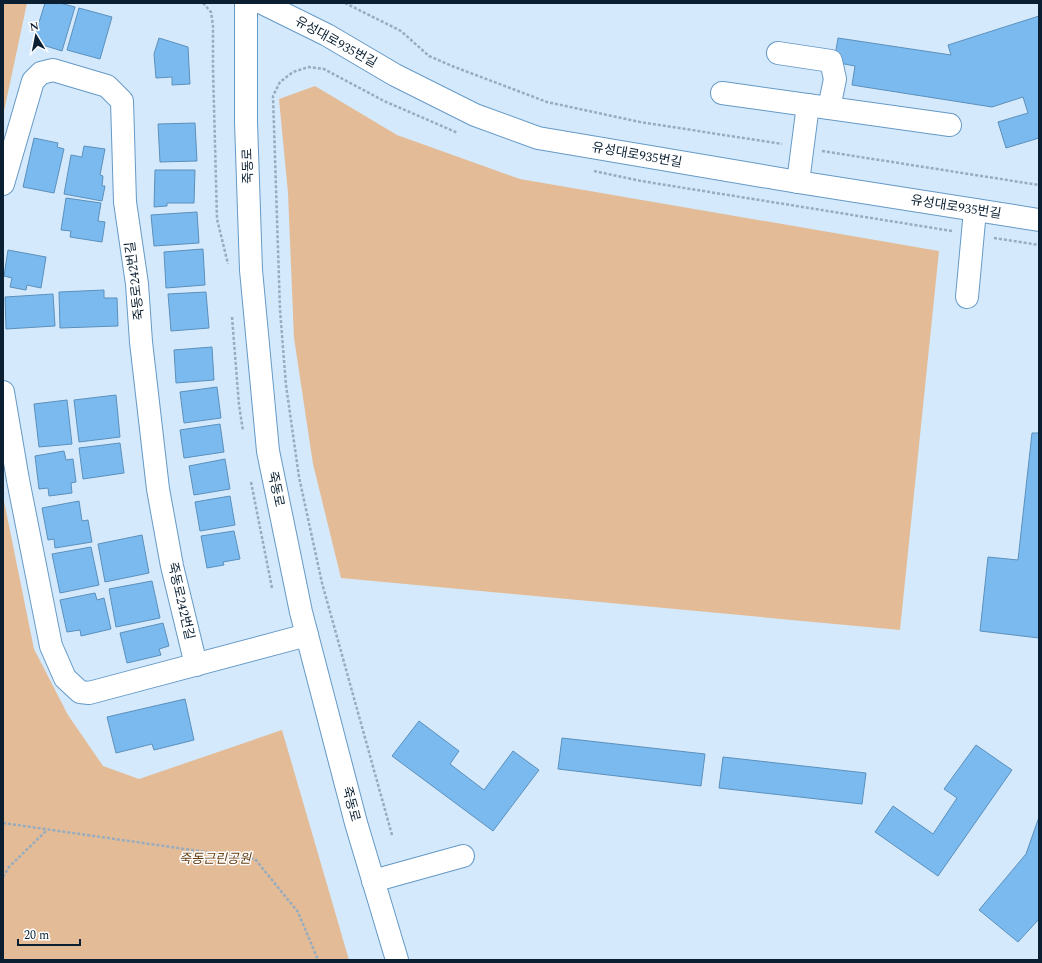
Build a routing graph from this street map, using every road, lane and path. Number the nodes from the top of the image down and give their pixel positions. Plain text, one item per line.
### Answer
1 (203, 3) edge
2 (246, 3) edge
3 (262, 3) edge
4 (345, 3) edge
5 (213, 26) dead end
6 (778, 53) dead end
7 (722, 93) dead end
8 (808, 105) junction
9 (829, 108) junction
10 (950, 125) dead end
11 (462, 134) dead end
12 (788, 145) dead end
13 (818, 150) dead end
14 (589, 170) dead end
15 (798, 182) junction
16 (3, 184) edge
17 (1039, 185) edge
18 (975, 210) junction
19 (1039, 220) edge
20 (956, 232) dead end
21 (986, 237) dead end
22 (1039, 245) edge
23 (967, 297) dead end
24 (3, 392) edge
25 (307, 635) junction
26 (196, 665) junction
27 (3, 823) edge
28 (47, 830) junction
29 (392, 835) dead end
30 (463, 856) dead end
31 (3, 877) edge
32 (373, 881) junction
33 (318, 960) edge
34 (397, 960) edge

1 - 5 path
2 - 25 street, 죽동로
3 - 15 street, 유성대로935번길
4 - 12 path
6 - 9 street
7 - 8 street
8 - 9 street
8 - 15 street
9 - 10 street
11 - 29 path
13 - 17 path
14 - 20 path
15 - 18 street, 유성대로935번길
16 - 26 street, 죽동로242번길
18 - 19 street, 유성대로935번길
18 - 23 street
21 - 22 path
24 - 26 street
25 - 26 street
25 - 32 street, 죽동로
27 - 28 path
28 - 31 path
28 - 33 path
30 - 32 street
32 - 34 street, 죽동로

